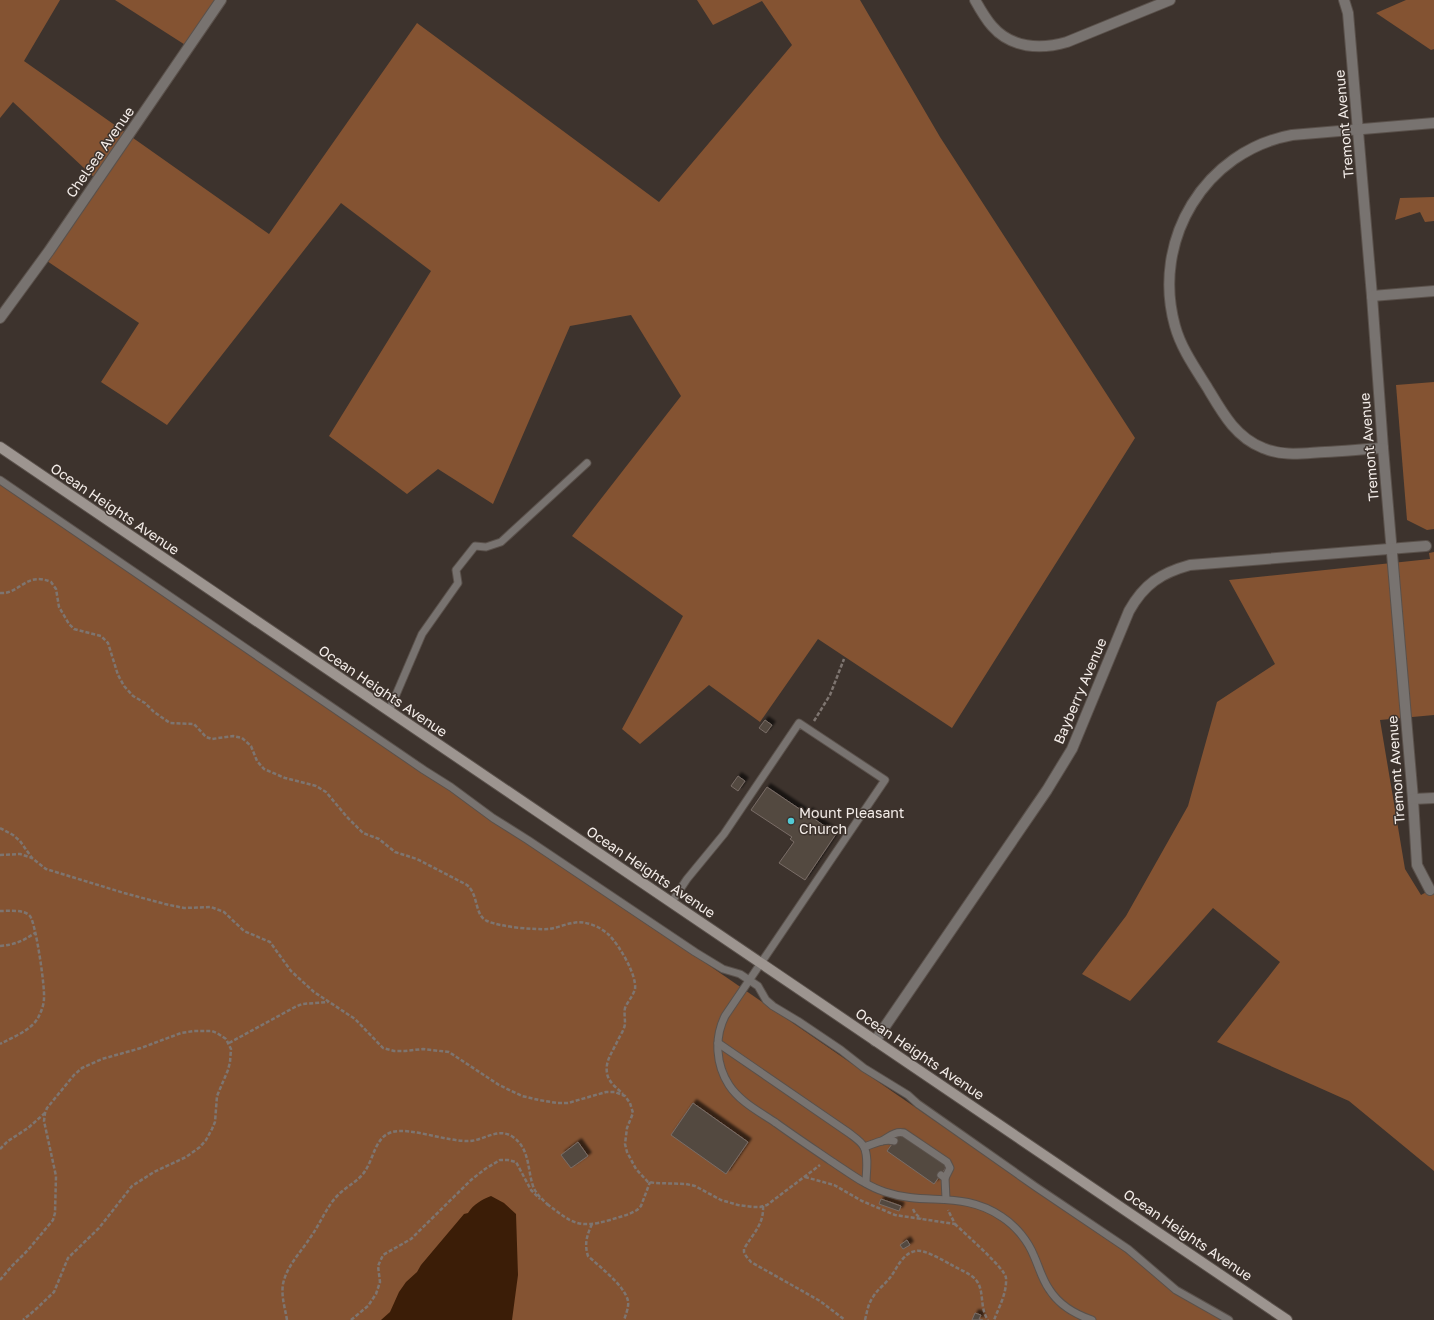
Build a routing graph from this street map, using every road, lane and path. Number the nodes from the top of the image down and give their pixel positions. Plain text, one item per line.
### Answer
1 (221, 0) edge
2 (975, 0) edge
3 (1344, 0) edge
4 (1167, 1) edge
5 (1434, 123) edge
6 (1358, 129) junction
7 (1434, 291) edge
8 (1372, 296) junction
9 (0, 318) edge
10 (0, 447) edge
11 (1383, 448) junction
12 (587, 463) dead end
13 (0, 480) edge
14 (1426, 546) dead end
15 (1392, 548) junction
16 (0, 593) edge
17 (844, 659) dead end
18 (389, 711) junction
19 (812, 723) dead end
20 (1434, 798) edge
21 (1413, 799) junction
22 (0, 828) edge
23 (0, 855) edge
24 (32, 858) junction
25 (1430, 890) dead end
26 (671, 903) junction
27 (0, 911) edge
28 (35, 933) junction
29 (0, 946) edge
30 (760, 963) junction
31 (749, 980) junction
32 (328, 1002) junction
33 (875, 1041) junction
34 (229, 1043) junction
35 (718, 1043) junction
36 (0, 1044) edge
37 (625, 1096) junction
38 (45, 1113) junction
39 (882, 1141) junction
40 (894, 1141) dead end
41 (864, 1147) junction
42 (0, 1149) edge
43 (829, 1159) junction
44 (804, 1177) junction
45 (650, 1182) junction
46 (866, 1183) junction
47 (944, 1199) junction
48 (548, 1205) junction
49 (763, 1206) junction
50 (592, 1224) junction
51 (956, 1224) junction
52 (0, 1280) edge
53 (23, 1320) edge
54 (287, 1320) edge
55 (351, 1320) edge
56 (624, 1320) edge
57 (845, 1320) edge
58 (865, 1320) edge
59 (988, 1320) edge
60 (994, 1320) edge
61 (1092, 1320) edge
62 (1229, 1320) edge
63 (1287, 1320) edge

1 - 9 street, Chelsea Avenue
2 - 4 street
3 - 6 street, Tremont Avenue
5 - 6 street
6 - 8 street, Tremont Avenue
6 - 11 street
7 - 8 street
8 - 11 street, Tremont Avenue
10 - 18 main road, Ocean Heights Avenue
11 - 15 street, Tremont Avenue
12 - 18 lane
13 - 31 lane
14 - 15 street, Bayberry Avenue
15 - 21 street, Tremont Avenue
15 - 33 street, Bayberry Avenue
16 - 37 path
17 - 19 path
18 - 26 main road, Ocean Heights Avenue
20 - 21 street
21 - 25 street, Tremont Avenue
22 - 24 path
23 - 24 path
24 - 32 path
26 - 30 main road, Ocean Heights Avenue
26 - 30 lane
27 - 28 path
28 - 29 path
28 - 36 path
30 - 31 lane
30 - 33 main road, Ocean Heights Avenue
31 - 35 lane
31 - 62 lane
32 - 34 path
32 - 37 path
33 - 63 main road, Ocean Heights Avenue
34 - 38 path
34 - 53 path
35 - 41 lane
35 - 43 lane
37 - 45 path
38 - 42 path
38 - 52 path
39 - 40 lane
39 - 41 lane
39 - 47 lane
41 - 46 lane
43 - 44 path
43 - 46 lane
44 - 49 path
44 - 51 path
45 - 49 path
45 - 50 path
46 - 47 lane
47 - 51 path
47 - 61 lane
48 - 50 path
48 - 54 path
48 - 55 path
49 - 57 path
50 - 56 path
51 - 60 path
58 - 59 path

